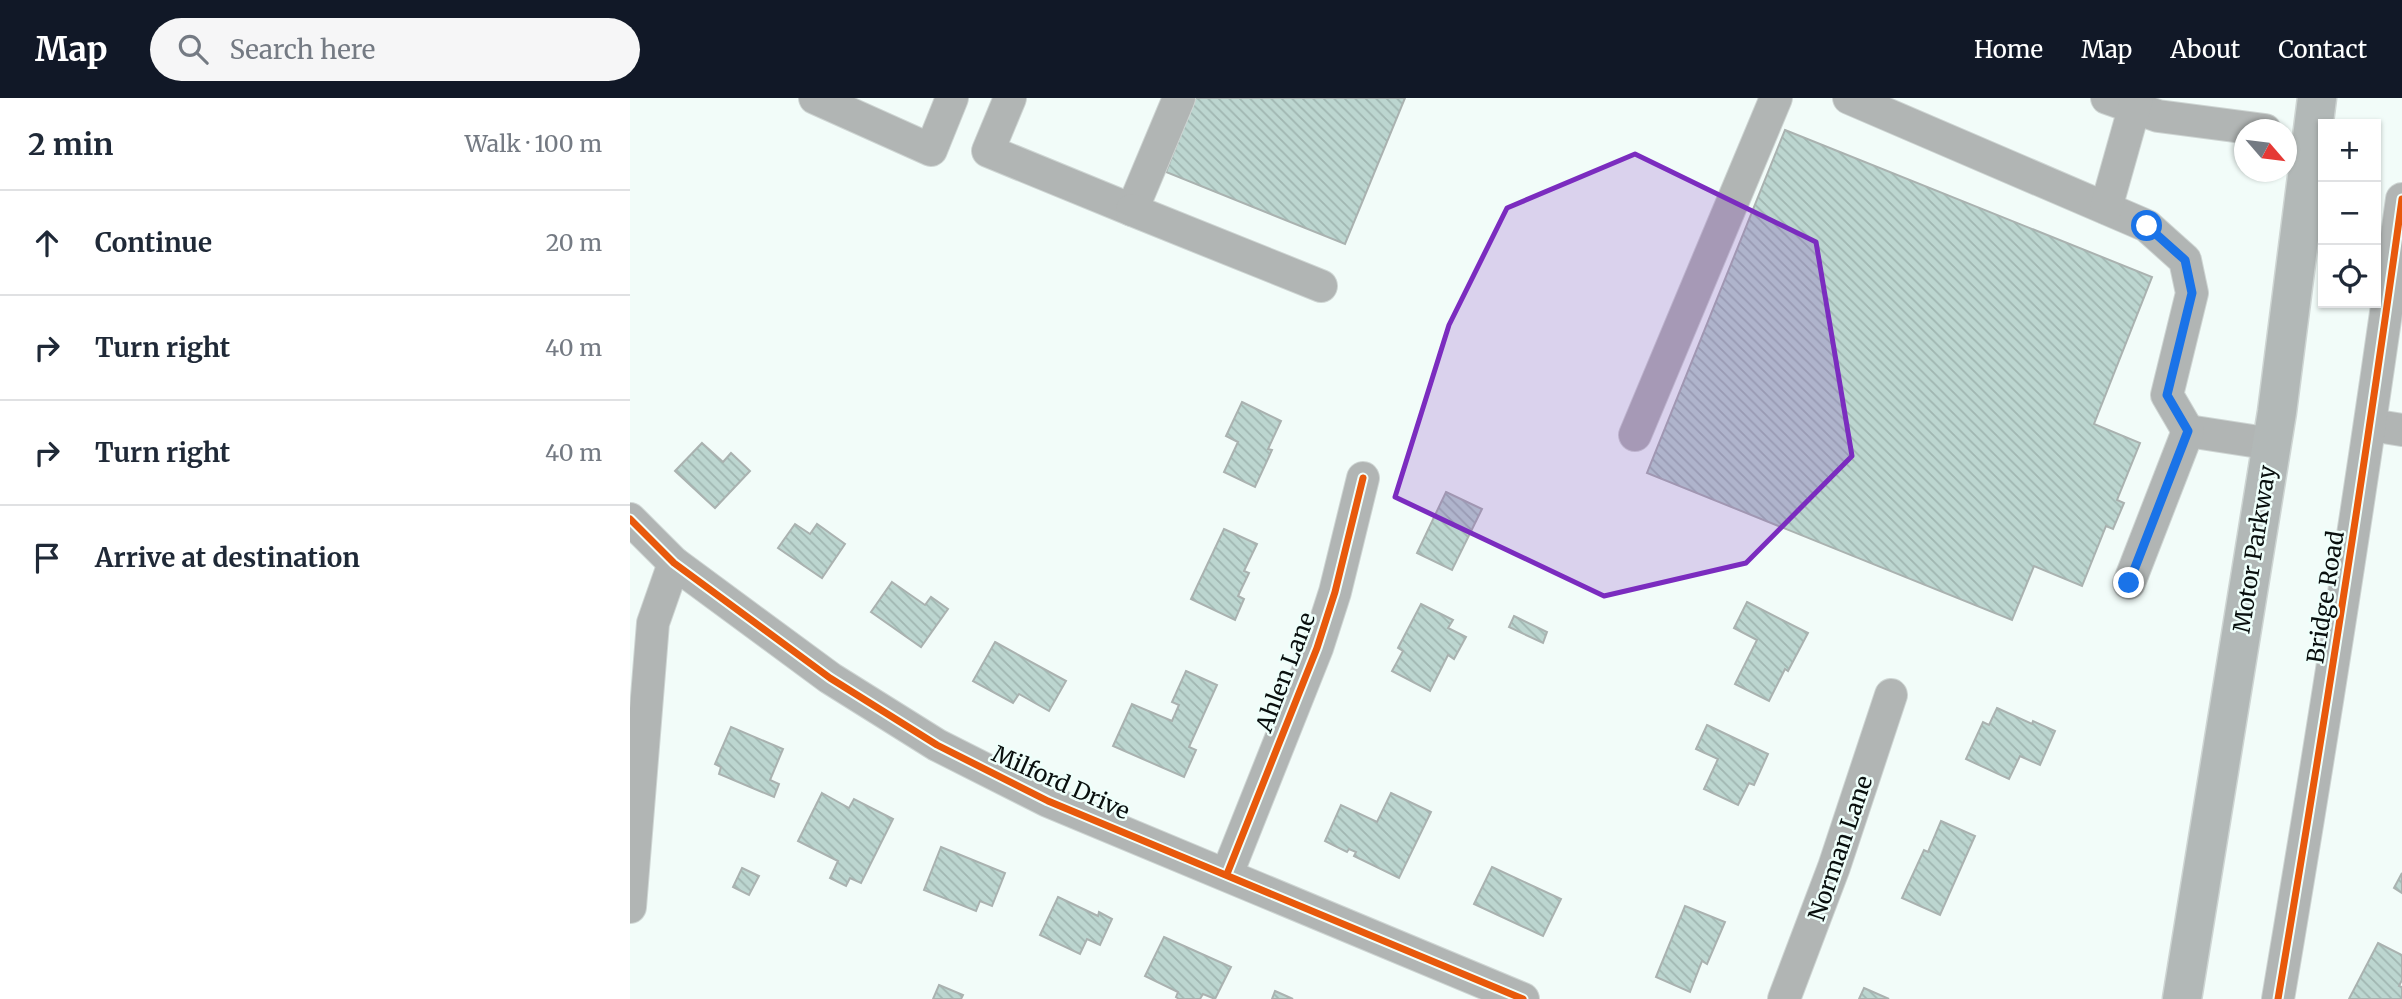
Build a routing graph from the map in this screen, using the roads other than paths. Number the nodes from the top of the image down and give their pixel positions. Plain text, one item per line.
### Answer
1 (816, 98) edge
2 (952, 98) edge
3 (1010, 98) edge
4 (1179, 98) edge
5 (1776, 98) edge
6 (1849, 98) edge
7 (2317, 98) edge
8 (2126, 101) edge
9 (2234, 126) edge
10 (2299, 134) edge
11 (2402, 200) edge
12 (2106, 208) junction
13 (1132, 210) junction
14 (1321, 286) dead end
15 (2371, 425) junction
16 (2402, 430) edge
17 (2188, 431) junction
18 (1635, 435) dead end
19 (2272, 444) junction
20 (1363, 478) dead end
21 (630, 519) edge
22 (674, 563) junction
23 (2129, 583) dead end
24 (1891, 695) dead end
25 (1227, 874) junction
26 (630, 907) edge
27 (1523, 999) edge
28 (1784, 999) edge
29 (2182, 999) edge
30 (2278, 999) edge

1 - 2 street
3 - 13 street
4 - 13 street
5 - 18 street
6 - 12 street
7 - 10 main road, Motor Parkway
8 - 9 street
8 - 12 street
10 - 19 main road, Motor Parkway
11 - 15 street, Bridge Road
12 - 17 street
13 - 14 street
15 - 16 street
15 - 30 street, Bridge Road
17 - 19 street
17 - 23 street
19 - 29 main road, Motor Parkway
20 - 25 street, Ahlen Lane
21 - 22 street, Milford Drive
22 - 25 street, Milford Drive
22 - 26 street
24 - 28 street, Norman Lane
25 - 27 street, Milford Drive

